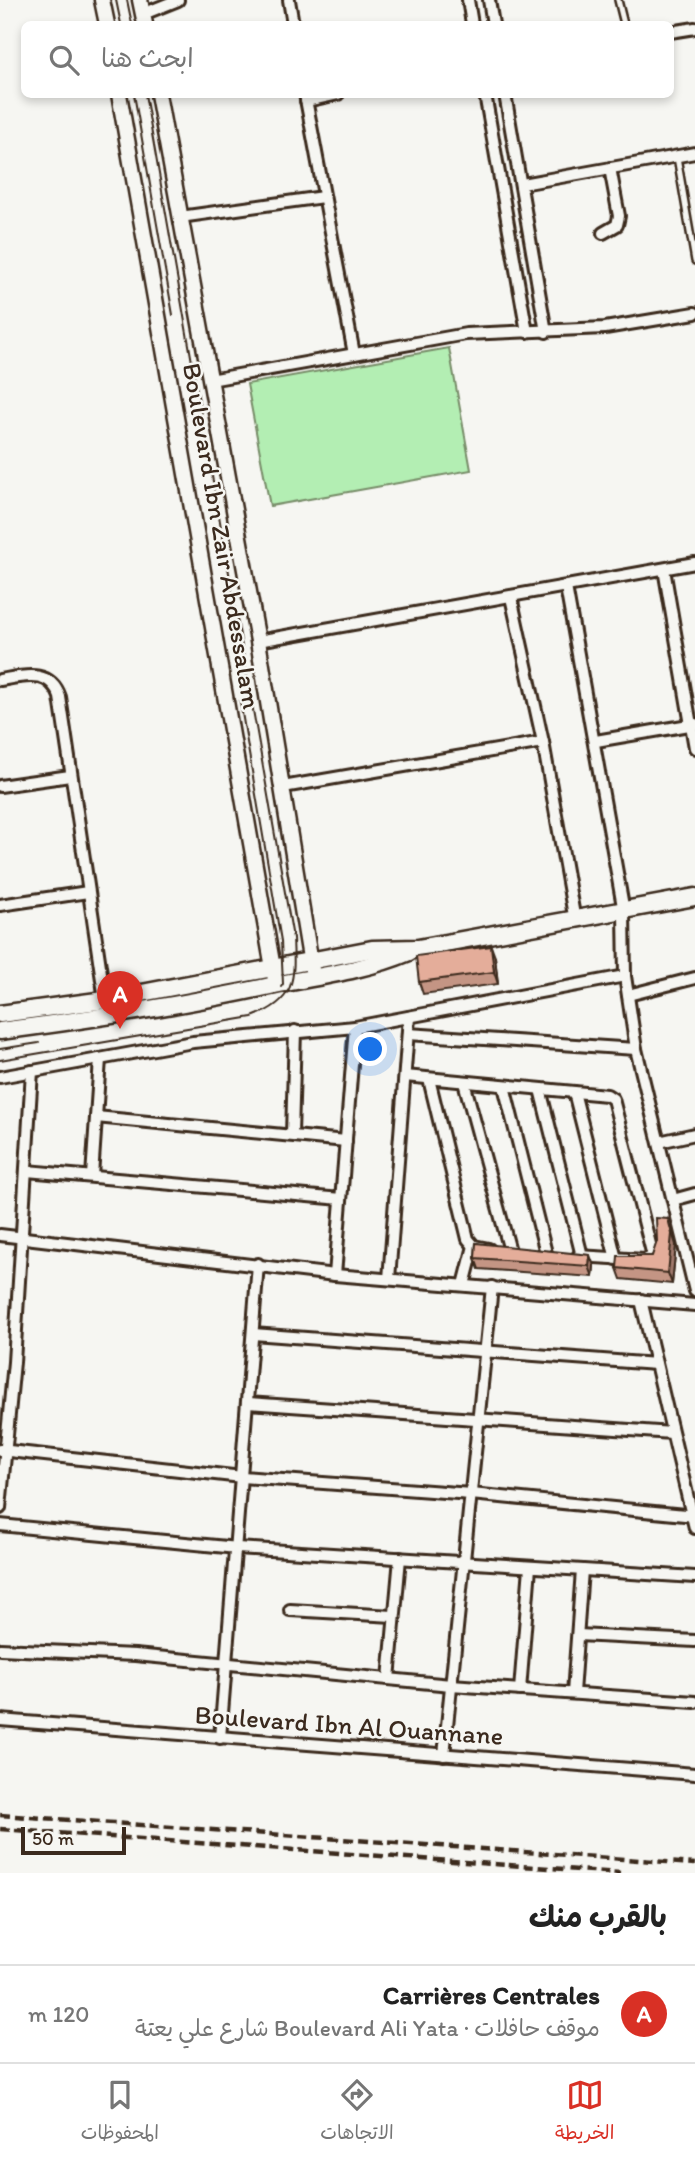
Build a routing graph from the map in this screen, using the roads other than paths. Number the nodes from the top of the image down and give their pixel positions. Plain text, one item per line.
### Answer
1 (102, 0) edge
2 (178, 0) edge
3 (289, 0) edge
4 (468, 0) edge
5 (489, 0) edge
6 (618, 0) edge
7 (143, 13) edge
8 (106, 21) edge
9 (292, 21) edge
10 (472, 21) edge
11 (492, 21) edge
12 (623, 21) edge
13 (695, 28) edge
14 (674, 31) edge
15 (120, 98) edge
16 (159, 98) edge
17 (306, 98) edge
18 (486, 98) edge
19 (506, 98) edge
20 (695, 153) edge
21 (677, 156) junction
22 (610, 168) junction
23 (522, 184) junction
24 (323, 197) junction
25 (180, 217) junction
26 (603, 233) dead end
27 (695, 261) edge
28 (695, 313) edge
29 (527, 332) junction
30 (546, 332) junction
31 (354, 354) junction
32 (210, 380) junction
33 (695, 563) edge
34 (663, 569) junction
35 (566, 587) junction
36 (511, 597) junction
37 (258, 641) junction
38 (0, 680) edge
39 (693, 724) edge
40 (596, 741) junction
41 (543, 742) junction
42 (695, 748) edge
43 (70, 776) junction
44 (0, 786) edge
45 (283, 787) junction
46 (88, 892) junction
47 (695, 897) edge
48 (0, 905) edge
49 (624, 912) junction
50 (575, 921) junction
51 (312, 970) junction
52 (625, 976) junction
53 (275, 977) junction
54 (695, 978) edge
55 (628, 995) junction
56 (105, 1000) junction
57 (0, 1014) edge
58 (409, 1017) junction
59 (355, 1027) junction
60 (0, 1031) edge
61 (295, 1031) junction
62 (408, 1034) junction
63 (636, 1049) junction
64 (100, 1059) junction
65 (32, 1070) junction
66 (405, 1076) junction
67 (0, 1077) edge
68 (429, 1079) junction
69 (464, 1082) junction
70 (504, 1086) junction
71 (540, 1089) junction
72 (574, 1092) junction
73 (96, 1117) junction
74 (292, 1134) junction
75 (695, 1134) edge
76 (346, 1141) junction
77 (659, 1142) junction
78 (27, 1171) junction
79 (92, 1176) junction
80 (695, 1194) edge
81 (341, 1199) junction
82 (673, 1200) junction
83 (0, 1235) edge
84 (23, 1237) junction
85 (474, 1246) junction
86 (510, 1251) junction
87 (522, 1251) edge
88 (558, 1254) junction
89 (616, 1259) junction
90 (258, 1264) junction
91 (335, 1275) junction
92 (389, 1279) junction
93 (464, 1285) junction
94 (492, 1287) junction
95 (695, 1291) edge
96 (641, 1300) junction
97 (695, 1305) edge
98 (253, 1335) junction
99 (485, 1352) junction
100 (656, 1364) junction
101 (248, 1403) junction
102 (478, 1421) junction
103 (673, 1433) junction
104 (4, 1450) edge
105 (242, 1477) junction
106 (471, 1494) junction
107 (0, 1508) edge
108 (694, 1520) edge
109 (0, 1525) edge
110 (237, 1548) junction
111 (400, 1558) junction
112 (464, 1562) junction
113 (530, 1567) junction
114 (582, 1570) junction
115 (695, 1577) edge
116 (290, 1610) dead end
117 (393, 1616) junction
118 (578, 1635) junction
119 (695, 1641) edge
120 (0, 1649) edge
121 (227, 1664) junction
122 (389, 1679) junction
123 (451, 1685) junction
124 (520, 1690) junction
125 (573, 1693) junction
126 (695, 1702) edge
127 (0, 1720) edge
128 (220, 1738) junction
129 (444, 1755) junction
130 (695, 1774) edge

1 - 8 street
2 - 7 street
3 - 9 street
4 - 10 street
5 - 11 street
6 - 12 lane
13 - 14 street
15 - 53 street, Boulevard Ibn Zair Abdessalam
16 - 25 street, Boulevard Ibn Zair Abdessalam
17 - 24 street
18 - 29 street
19 - 23 street
20 - 21 street
21 - 22 street
21 - 27 lane
22 - 23 street
22 - 26 street
23 - 30 street
24 - 25 street
24 - 31 street
25 - 32 street, Boulevard Ibn Zair Abdessalam
28 - 30 street
29 - 30 street
29 - 31 street
31 - 32 street
32 - 37 street, Boulevard Ibn Zair Abdessalam
33 - 34 street
34 - 35 street
34 - 39 street
35 - 36 street
35 - 40 street
36 - 37 street
36 - 41 street
37 - 45 street, Boulevard Ibn Zair Abdessalam
38 - 43 street
39 - 40 street
39 - 42 street
40 - 49 street
41 - 45 street
41 - 50 street
43 - 44 street
43 - 46 street
45 - 51 street, Boulevard Ibn Zair Abdessalam
46 - 48 street
46 - 56 street
47 - 49 main road
49 - 50 main road
49 - 52 street
50 - 51 main road
51 - 53 main road
52 - 55 street
52 - 58 street
53 - 56 main road
53 - 60 main road
54 - 55 street
55 - 63 street
56 - 57 main road
58 - 59 street
58 - 62 street
59 - 61 street
59 - 76 street
61 - 64 street
61 - 74 street
62 - 63 street
62 - 66 street
63 - 77 street
64 - 65 street
64 - 73 street
65 - 67 street
65 - 78 street
66 - 68 street
66 - 92 street
68 - 69 street
68 - 85 street
69 - 70 street
69 - 86 street
70 - 71 street
70 - 88 street
71 - 72 street
71 - 88 street
72 - 89 street
72 - 89 street
73 - 74 street
73 - 79 street
74 - 76 street
75 - 77 street
76 - 81 street
77 - 82 street
78 - 79 street
78 - 84 street
79 - 81 street
80 - 82 street
81 - 91 street
82 - 95 street
83 - 84 street
84 - 90 street
84 - 104 street
85 - 86 street
85 - 93 street
86 - 87 street
88 - 89 street
90 - 91 street
90 - 98 street
91 - 92 street
92 - 93 street
93 - 94 street
94 - 96 street
94 - 99 street
96 - 97 street
96 - 100 street
98 - 99 street
98 - 101 street
99 - 100 street
99 - 102 street
100 - 103 street
101 - 102 street
101 - 105 street
102 - 103 street
102 - 106 street
103 - 108 street
104 - 105 street
104 - 107 street
105 - 106 street
105 - 110 street
106 - 108 street
106 - 112 street
109 - 110 street
110 - 111 street
110 - 121 street
111 - 112 street
111 - 117 street
112 - 113 street
112 - 123 street
113 - 114 street
113 - 124 street
114 - 115 street
114 - 118 street
116 - 117 street
117 - 122 street
118 - 119 street
118 - 125 street
120 - 121 street
121 - 122 street
121 - 128 street
122 - 123 street
123 - 124 street
123 - 129 street
124 - 125 street
125 - 126 street
127 - 128 street, Boulevard Ibn Al Ouannane
128 - 129 street, Boulevard Ibn Al Ouannane
129 - 130 street, Boulevard Ibn Al Ouannane

